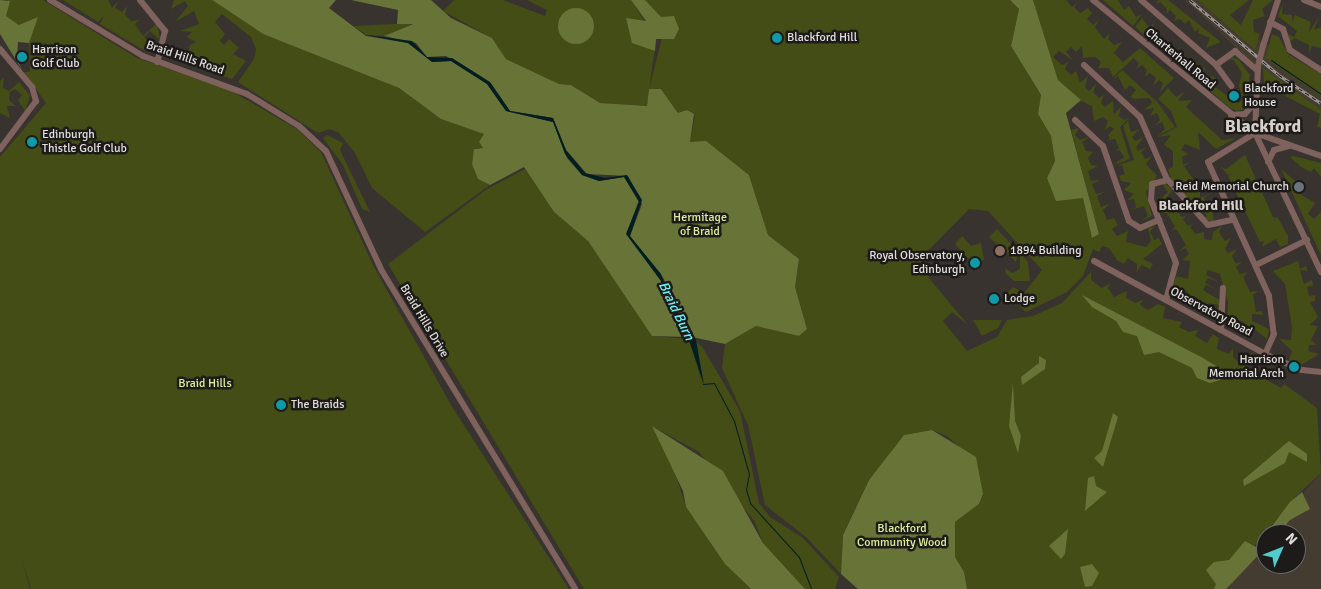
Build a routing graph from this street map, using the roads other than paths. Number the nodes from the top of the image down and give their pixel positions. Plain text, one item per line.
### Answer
1 (50, 0) edge
2 (140, 0) edge
3 (1093, 0) edge
4 (1141, 0) edge
5 (1278, 0) edge
6 (1304, 0) edge
7 (1321, 7) edge
8 (1270, 22) junction
9 (0, 49) edge
10 (157, 62) junction
11 (1084, 65) dead end
12 (1216, 65) junction
13 (1258, 69) junction
14 (1321, 70) edge
15 (1230, 86) dead end
16 (237, 89) joint
17 (1256, 102) junction
18 (1230, 115) junction
19 (1075, 120) dead end
20 (1254, 133) junction
21 (1290, 146) junction
22 (0, 149) edge
23 (1321, 156) edge
24 (1268, 162) junction
25 (1167, 179) junction
26 (1159, 220) junction
27 (1232, 220) junction
28 (1307, 240) junction
29 (1094, 261) dead end
30 (1256, 265) junction
31 (1321, 272) edge
32 (1223, 288) dead end
33 (1166, 300) junction
34 (1221, 330) junction
35 (1265, 354) junction
36 (1321, 372) edge
37 (575, 589) edge

1 - 10 street, Braid Hills Road
2 - 10 street
3 - 18 street, Charterhall Road
4 - 12 street
5 - 8 street
6 - 7 street
8 - 13 street, bridge
8 - 14 street
9 - 22 street
10 - 16 street, Braid Hills Road
11 - 25 street
12 - 13 street
12 - 15 street
13 - 17 street
16 - 37 street, Braid Hills Drive
17 - 18 street
17 - 20 street
18 - 20 street, Charterhall Road
19 - 26 street
20 - 21 street
20 - 24 street
20 - 27 street
21 - 23 street
21 - 24 street
24 - 28 street
25 - 26 street
25 - 27 street
26 - 33 street
27 - 30 street
28 - 30 street
28 - 31 street
29 - 33 street, Observatory Road
30 - 35 street
32 - 34 street
33 - 34 street, Observatory Road
34 - 35 street, Observatory Road
35 - 36 street, Observatory Road

